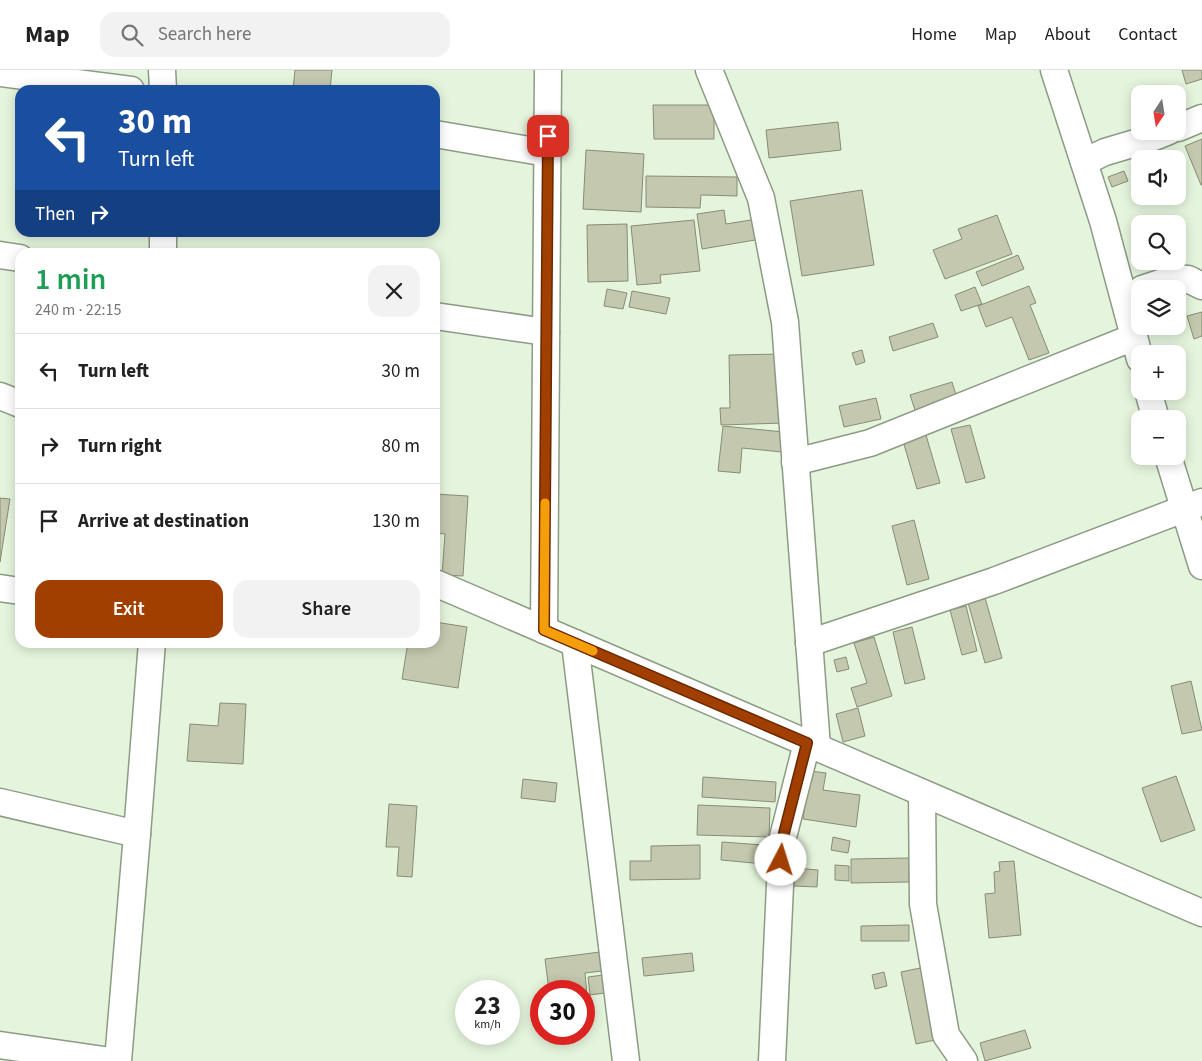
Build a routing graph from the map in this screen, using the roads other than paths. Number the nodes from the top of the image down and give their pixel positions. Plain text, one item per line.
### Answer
1 (162, 70) edge
2 (548, 70) edge
3 (708, 70) edge
4 (0, 73) edge
5 (1062, 73) edge
6 (92, 85) edge
7 (163, 85) edge
8 (1202, 118) edge
9 (1186, 125) edge
10 (440, 135) edge
11 (1149, 140) edge
12 (548, 153) junction
13 (1084, 162) junction
14 (0, 255) edge
15 (15, 257) edge
16 (1169, 280) edge
17 (1131, 282) edge
18 (1202, 286) edge
19 (440, 317) edge
20 (546, 332) junction
21 (1131, 350) edge
22 (0, 396) edge
23 (15, 402) edge
24 (795, 462) junction
25 (1172, 465) edge
26 (1193, 506) edge
27 (1202, 566) edge
28 (440, 585) edge
29 (0, 588) edge
30 (15, 590) edge
31 (544, 630) junction
32 (575, 643) junction
33 (809, 643) junction
34 (152, 648) edge
35 (812, 745) junction
36 (922, 793) junction
37 (0, 802) edge
38 (137, 834) junction
39 (1202, 913) edge
40 (0, 1045) edge
41 (112, 1061) edge
42 (118, 1061) edge
43 (626, 1061) edge
44 (772, 1061) edge
45 (964, 1061) edge

1 - 7 street
2 - 12 street
3 - 24 street
4 - 6 street
5 - 13 street
8 - 9 street
10 - 12 street
11 - 13 street
12 - 20 street
13 - 17 street
14 - 15 street
16 - 18 street
19 - 20 street
20 - 31 street
21 - 24 street
22 - 23 street
24 - 33 street
25 - 26 street
26 - 27 street
26 - 33 street
28 - 31 street
29 - 30 street
31 - 32 street
32 - 35 street
32 - 43 street
33 - 35 street
34 - 38 street
35 - 36 street
35 - 44 street
36 - 39 street
36 - 45 street
37 - 38 street
38 - 42 street
40 - 41 street

